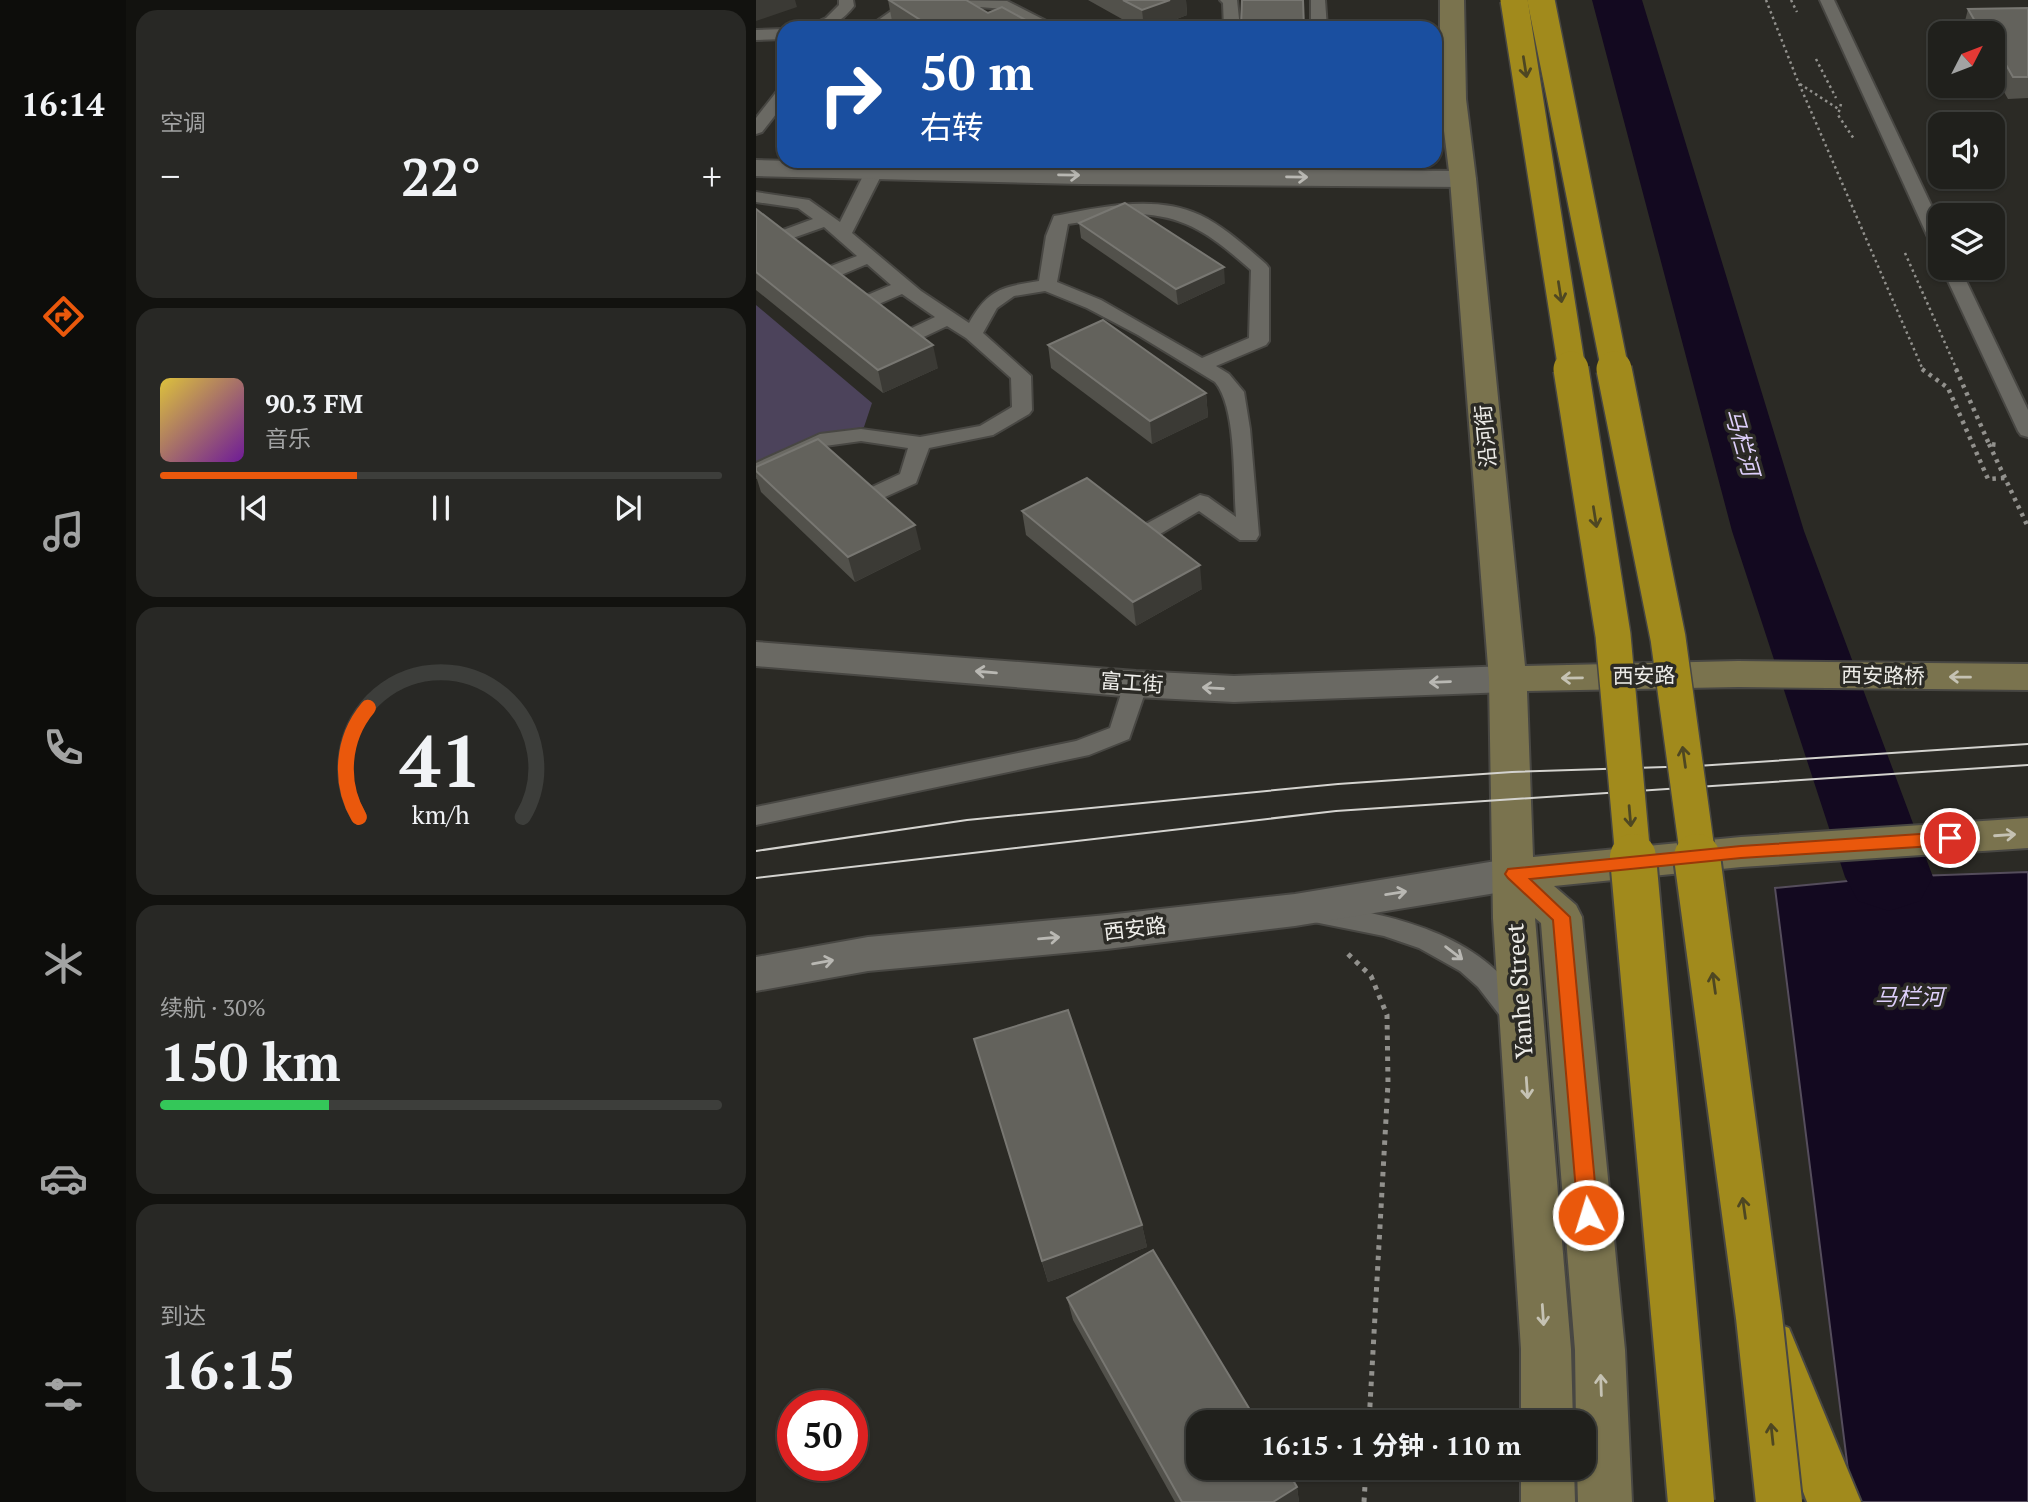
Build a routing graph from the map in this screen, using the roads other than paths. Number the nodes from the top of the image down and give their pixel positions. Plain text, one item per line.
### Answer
1 (846, 0) edge
2 (935, 0) edge
3 (943, 0) edge
4 (1318, 0) edge
5 (1452, 0) edge
6 (1514, 0) edge
7 (1541, 0) edge
8 (1827, 0) edge
9 (1007, 5) junction
10 (967, 19) edge
11 (827, 21) edge
12 (885, 21) edge
13 (1038, 21) edge
14 (1320, 21) edge
15 (777, 34) edge
16 (756, 35) edge
17 (1444, 99) edge
18 (777, 102) edge
19 (756, 130) edge
20 (756, 168) edge
21 (873, 172) junction
22 (1463, 179) junction
23 (756, 197) edge
24 (1928, 218) edge
25 (826, 220) junction
26 (843, 233) junction
27 (1217, 234) junction
28 (773, 240) edge
29 (1197, 243) dead end
30 (869, 257) junction
31 (820, 277) edge
32 (1957, 280) edge
33 (1047, 285) junction
34 (903, 286) junction
35 (858, 306) edge
36 (948, 318) junction
37 (973, 334) junction
38 (902, 340) edge
39 (1196, 363) junction
40 (1168, 373) edge
41 (2028, 431) edge
42 (920, 443) junction
43 (756, 471) edge
44 (865, 499) edge
45 (1137, 538) edge
46 (756, 654) edge
47 (1738, 674) joint
48 (2028, 677) edge
49 (1508, 679) junction
50 (1136, 684) junction
51 (756, 816) edge
52 (2028, 833) edge
53 (1514, 874) junction
54 (1295, 910) junction
55 (756, 974) edge
56 (1522, 1024) junction
57 (1759, 1317) junction
58 (1547, 1410) edge
59 (1548, 1480) edge
60 (1548, 1502) edge
61 (1605, 1502) edge
62 (1690, 1502) edge
63 (1779, 1502) edge
64 (1835, 1502) edge

1 - 11 lane
2 - 12 lane
3 - 9 lane
4 - 14 lane
5 - 17 main road, 沿河街
6 -> 62 highway, bridge
57 -> 7 highway, bridge
8 - 24 lane
9 - 10 lane
9 - 13 lane
15 - 16 lane
17 - 22 main road, 沿河街
18 - 19 lane
20 - 21 street
21 -> 22 street
21 - 26 lane
22 - 49 main road, 沿河街
23 - 25 lane
25 - 26 lane
25 - 28 lane
26 - 30 lane
27 - 29 lane
27 - 33 lane
27 - 39 lane
30 - 31 lane
30 - 34 lane
32 - 41 lane
33 - 37 lane
33 - 39 lane
34 - 35 lane
34 - 36 lane
36 - 37 lane
36 - 38 lane
37 - 42 lane
39 - 40 lane
39 - 45 lane
42 - 43 lane
42 - 44 lane
50 -> 46 street, 富工街
48 -> 47 main road, 西安路桥
47 -> 49 main road, 西安路
49 -> 50 street, 富工街
49 - 53 main road, 沿河街
50 - 51 lane
53 -> 52 main road
54 -> 53 street, 西安路
53 - 56 main road, Yanhe Street
61 -> 53 main road, Yanhe Street
55 -> 54 street, 西安路
54 -> 56 lane
56 -> 58 main road, Yanhe Street
63 -> 57 highway, bridge
57 - 64 highway, bridge
59 - 60 main road

